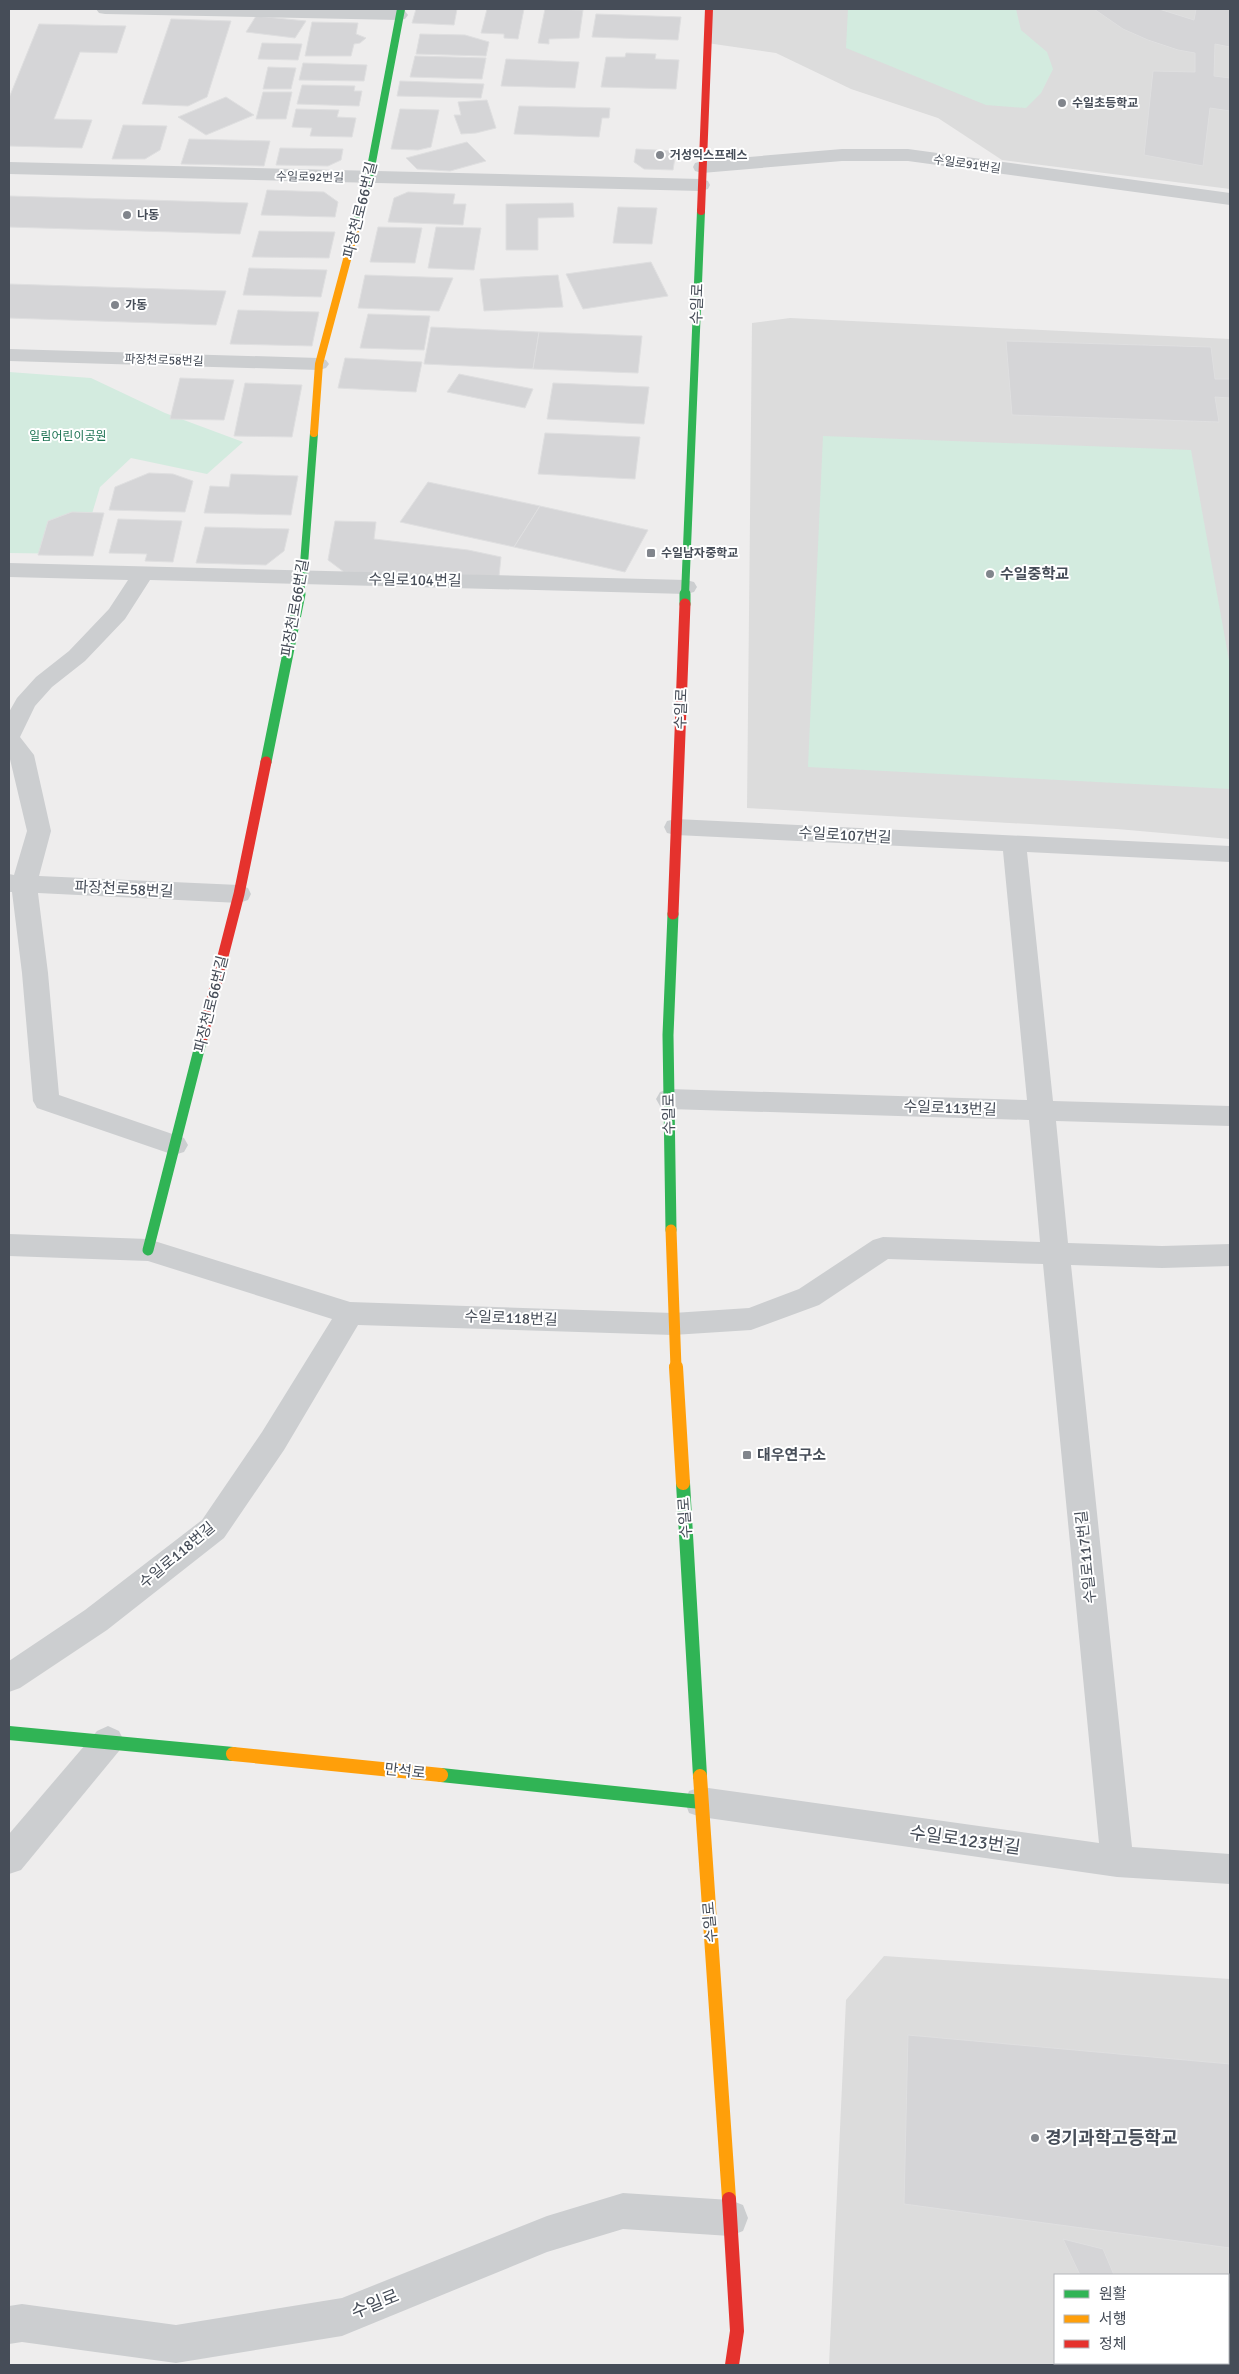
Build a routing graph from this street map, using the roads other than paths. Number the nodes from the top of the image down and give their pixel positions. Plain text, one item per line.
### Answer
1 (105, 9) edge
2 (709, 9) edge
3 (400, 12) edge
4 (9, 168) edge
5 (702, 176) junction
6 (370, 178) junction
7 (1230, 199) edge
8 (9, 355) edge
9 (318, 364) junction
10 (9, 570) edge
11 (144, 573) junction
12 (303, 578) junction
13 (686, 587) junction
14 (9, 735) edge
15 (9, 739) edge
16 (676, 827) junction
17 (1014, 843) junction
18 (1230, 854) edge
19 (16, 883) edge
20 (239, 894) junction
21 (669, 1099) junction
22 (1041, 1110) junction
23 (1230, 1116) edge
24 (174, 1145) junction
25 (9, 1245) edge
26 (148, 1250) junction
27 (1055, 1253) junction
28 (1230, 1255) edge
29 (350, 1313) junction
30 (673, 1324) junction
31 (9, 1678) edge
32 (9, 1733) edge
33 (108, 1740) junction
34 (701, 1802) junction
35 (9, 1859) edge
36 (1117, 1862) junction
37 (1230, 1869) edge
38 (730, 2218) junction
39 (9, 2325) edge
40 (732, 2365) edge

1 - 3 street
2 - 5 street, 수일로
3 - 6 street, 파장천로66번길
4 - 6 street, 수일로92번길
5 - 6 street, 수일로92번길
5 - 7 street, 수일로91번길
5 - 13 street, 수일로
6 - 9 street, 파장천로66번길
8 - 9 street, 파장천로58번길
9 - 12 street, 파장천로66번길
10 - 11 street, 수일로104번길
11 - 12 street, 수일로104번길
11 - 14 street
12 - 13 street, 수일로104번길
12 - 20 street, 파장천로66번길
13 - 16 street, 수일로
15 - 19 street
16 - 17 street, 수일로107번길
16 - 21 street, 수일로
17 - 18 street, 수일로107번길
17 - 22 street
19 - 20 street, 파장천로58번길
19 - 24 street
20 - 24 street, 파장천로66번길
21 - 22 street, 수일로113번길
21 - 30 street, 수일로
22 - 23 street, 수일로113번길
22 - 27 street, 수일로117번길
24 - 26 street, 파장천로66번길
25 - 26 street, 수일로118번길
26 - 29 street, 수일로118번길
27 - 28 street
27 - 30 street
27 - 36 street, 수일로117번길
29 - 30 street, 수일로118번길
29 - 31 street, 수일로118번길
30 - 34 street, 수일로
32 - 33 street, 만석로
33 - 34 street, 만석로
33 - 35 street
34 - 36 street, 수일로123번길
34 - 38 street, 수일로
36 - 37 street, 수일로123번길
38 - 39 street, 수일로
38 - 40 street, 수일로

